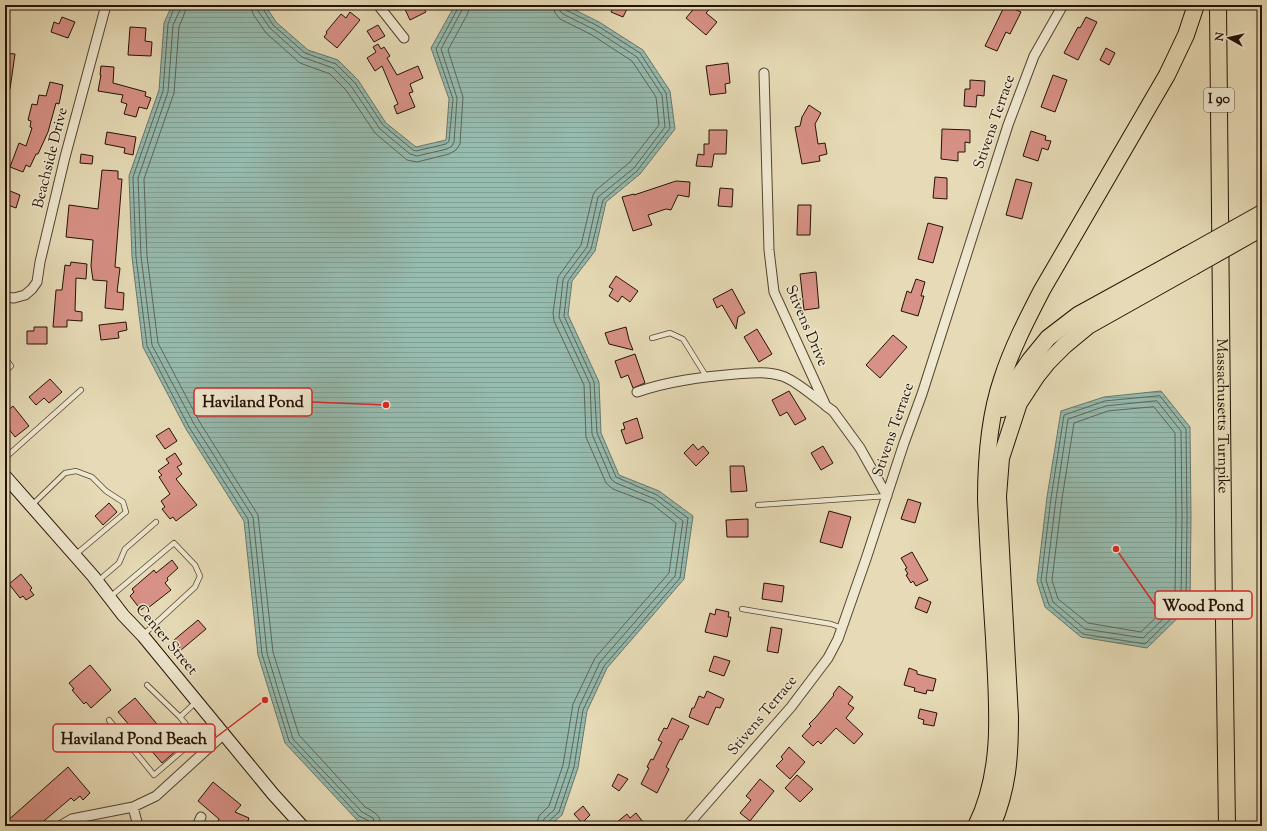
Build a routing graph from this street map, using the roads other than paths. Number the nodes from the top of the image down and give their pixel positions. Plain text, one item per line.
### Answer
1 (106, 5) edge
2 (378, 5) edge
3 (1063, 5) edge
4 (1196, 5) edge
5 (1218, 5) edge
6 (404, 38) dead end
7 (764, 73) dead end
8 (1262, 213) edge
9 (1262, 228) edge
10 (1190, 261) junction
11 (5, 297) edge
12 (652, 338) dead end
13 (5, 358) edge
14 (5, 372) edge
15 (706, 376) junction
16 (81, 390) dead end
17 (637, 392) dead end
18 (826, 406) junction
19 (5, 458) edge
20 (5, 476) edge
21 (887, 496) junction
22 (986, 499) junction
23 (758, 505) dead end
24 (31, 506) junction
25 (156, 522) dead end
26 (75, 555) junction
27 (98, 582) junction
28 (110, 597) junction
29 (742, 608) dead end
30 (842, 628) junction
31 (143, 636) junction
32 (147, 684) dead end
33 (197, 701) junction
34 (180, 717) junction
35 (109, 720) dead end
36 (224, 734) junction
37 (133, 807) junction
38 (201, 817) dead end
39 (60, 826) edge
40 (138, 826) edge
41 (197, 826) edge
42 (302, 826) edge
43 (687, 826) edge
44 (976, 826) edge
45 (992, 826) edge
46 (1227, 826) edge

1 - 11 street, Beachside Drive
2 - 6 street
3 - 21 street, Stivens Terrace
4 - 22 highway
5 - 46 highway, Massachusetts Turnpike / I 90
7 - 18 street, Stivens Drive
8 - 10 highway, bridge
9 - 10 highway, bridge
10 - 22 highway
10 - 45 highway
12 - 15 lane
13 - 14 lane
15 - 17 street
15 - 18 street
16 - 19 lane
18 - 21 street, Stivens Drive
20 - 24 main road, Center Street
21 - 23 lane
21 - 30 street, Stivens Terrace
22 - 44 highway
24 - 26 main road, Center Street
24 - 26 lane
25 - 27 lane
26 - 27 main road, Center Street
27 - 28 main road, Center Street
28 - 31 main road, Center Street
28 - 31 lane
29 - 30 lane
30 - 43 street, Stivens Terrace
31 - 33 main road, Center Street
32 - 34 lane
33 - 34 lane
33 - 36 main road, Center Street
34 - 35 lane
36 - 37 street
36 - 42 main road, Center Street
37 - 39 street
37 - 40 street
38 - 41 street

